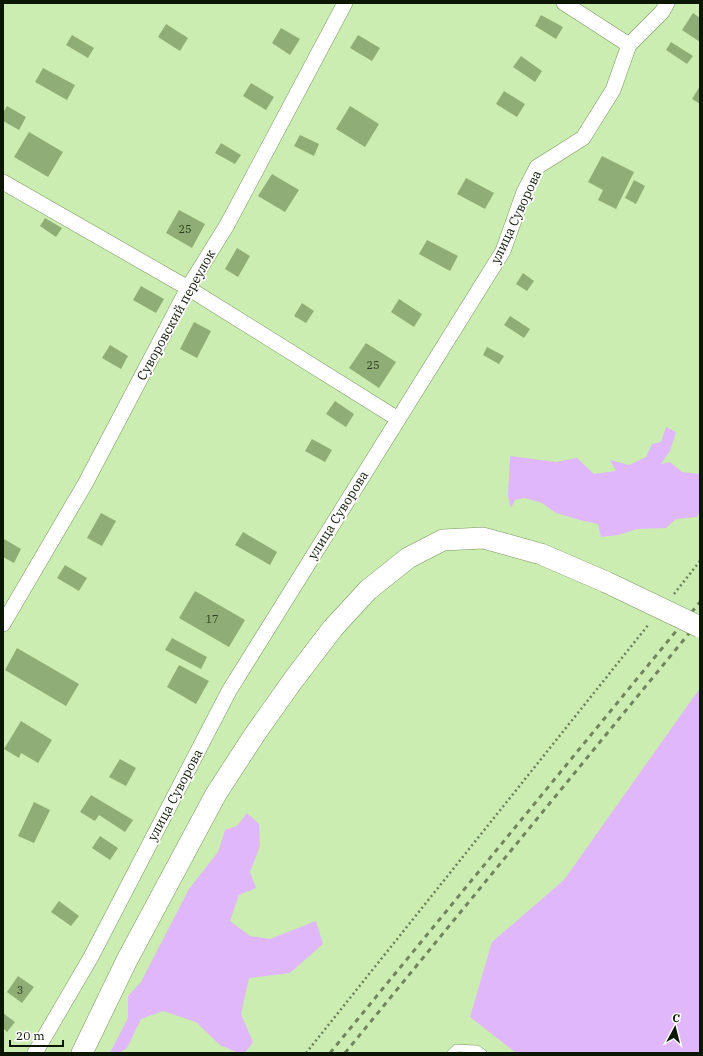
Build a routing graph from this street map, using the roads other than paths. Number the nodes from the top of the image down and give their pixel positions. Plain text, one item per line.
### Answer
1 (346, 3) edge
2 (564, 3) edge
3 (667, 3) edge
4 (629, 45) junction
5 (3, 182) edge
6 (188, 288) junction
7 (398, 419) junction
8 (3, 624) edge
9 (700, 627) edge
10 (35, 1053) edge
11 (82, 1053) edge
12 (451, 1053) edge
13 (484, 1053) edge

1 - 6 street, Суворовский переулок
2 - 4 street
3 - 4 street, улица Суворова
4 - 7 street, улица Суворова
5 - 6 street
6 - 7 street
6 - 8 street, Суворовский переулок
7 - 10 street, улица Суворова
9 - 11 street, bridge
12 - 13 lane

